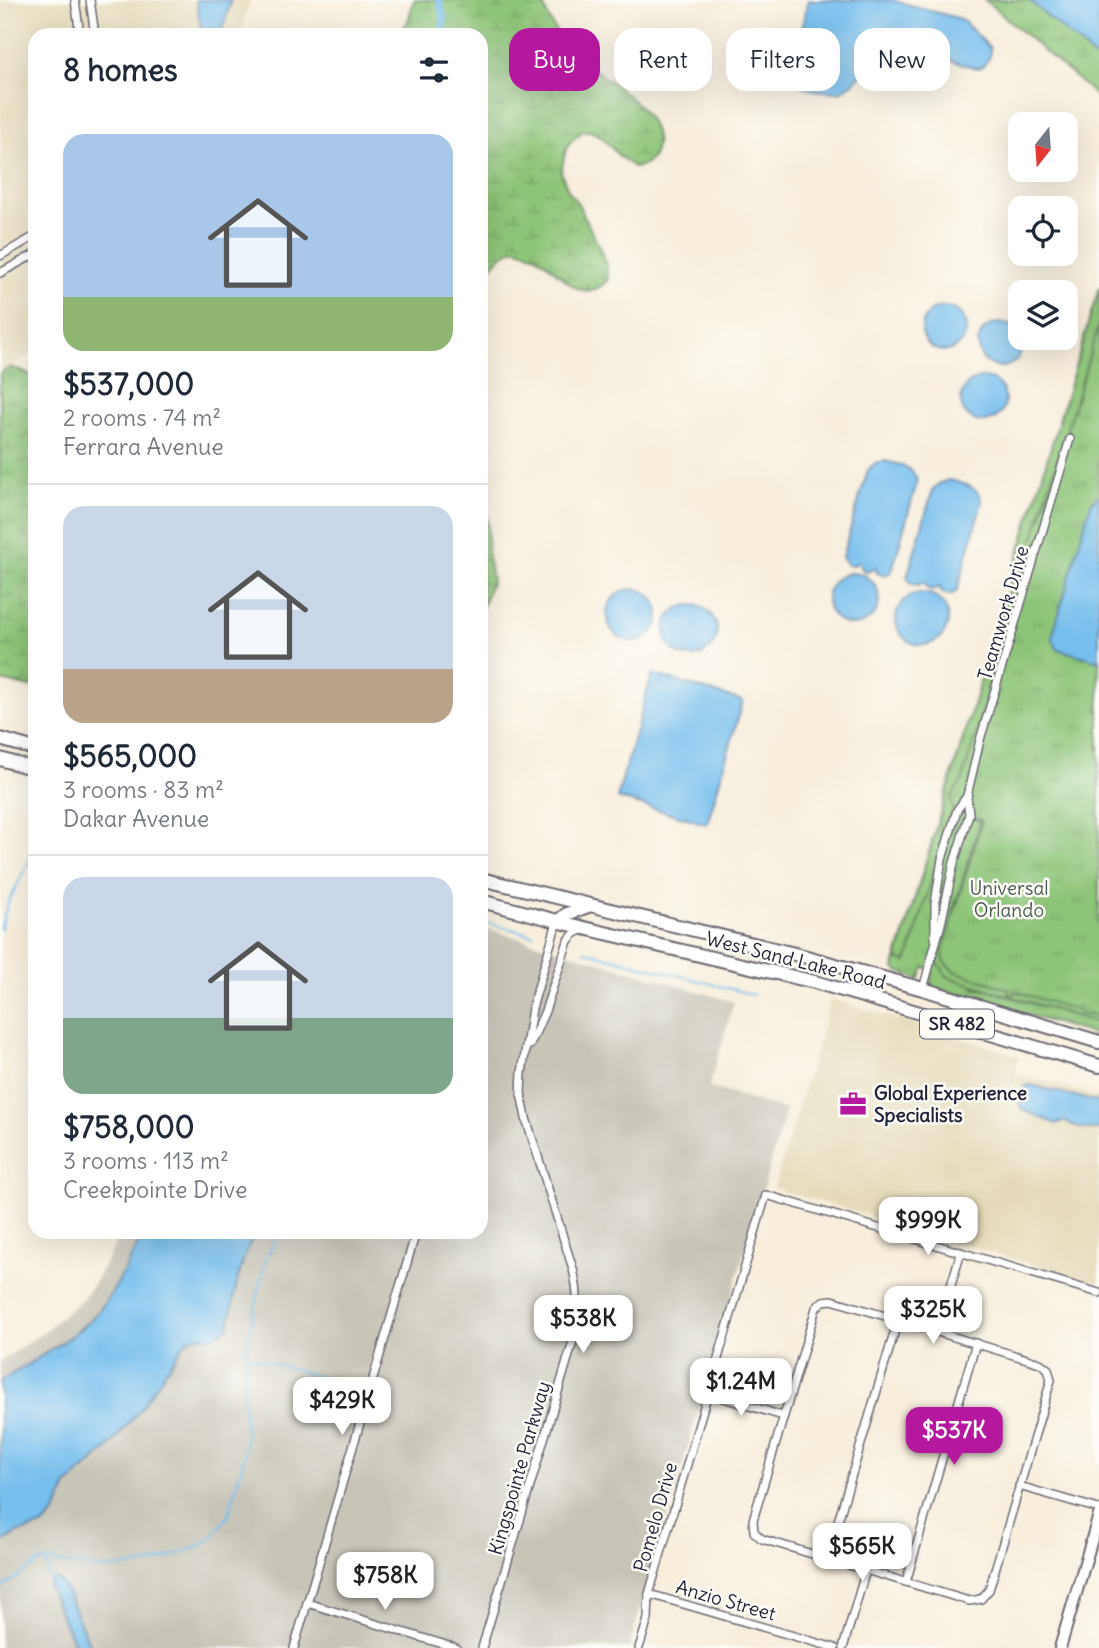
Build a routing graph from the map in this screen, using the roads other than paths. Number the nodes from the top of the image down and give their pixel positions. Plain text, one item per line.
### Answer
1 (75, 0) edge
2 (90, 0) edge
3 (79, 28) edge
4 (94, 28) edge
5 (28, 240) edge
6 (0, 256) edge
7 (28, 258) edge
8 (0, 273) edge
9 (1070, 439) dead end
10 (0, 739) edge
11 (28, 747) edge
12 (0, 759) edge
13 (28, 767) edge
14 (967, 796) junction
15 (488, 881) edge
16 (488, 903) edge
17 (589, 906) junction
18 (557, 922) junction
19 (584, 929) junction
20 (935, 938) junction
21 (923, 989) junction
22 (1099, 1042) edge
23 (527, 1051) junction
24 (1099, 1066) edge
25 (414, 1239) edge
26 (961, 1252) junction
27 (1099, 1293) edge
28 (898, 1320) junction
29 (937, 1332) junction
30 (976, 1343) junction
31 (707, 1393) junction
32 (783, 1416) junction
33 (1020, 1486) junction
34 (1099, 1509) edge
35 (1099, 1515) edge
36 (827, 1558) junction
37 (866, 1570) junction
38 (906, 1582) junction
39 (649, 1594) junction
40 (307, 1603) junction
41 (294, 1648) edge
42 (456, 1648) edge
43 (482, 1648) edge
44 (639, 1648) edge
45 (835, 1648) edge
46 (844, 1648) edge
47 (1060, 1648) edge

1 - 3 street
2 - 4 street
5 - 6 street
7 - 8 street
9 - 14 street, Teamwork Drive
10 - 11 main road
12 - 13 main road
14 - 20 street, Teamwork Drive
14 - 20 street, Teamwork Drive
15 - 17 main road, West Sand Lake Road / SR 482
16 - 18 main road, West Sand Lake Road / SR 482
17 - 18 main road
17 - 21 main road, West Sand Lake Road / SR 482
18 - 19 main road, West Sand Lake Road / SR 482
18 - 23 street, Kingspointe Parkway
19 - 23 street, Kingspointe Parkway
19 - 24 main road, West Sand Lake Road / SR 482
20 - 21 street, Teamwork Drive
21 - 22 main road, West Sand Lake Road / SR 482
23 - 43 street, Kingspointe Parkway
25 - 40 street
26 - 27 street
26 - 29 street
26 - 31 street, Pomelo Drive
28 - 29 street
28 - 32 street
28 - 36 street
29 - 30 street
30 - 33 street
30 - 38 street
31 - 32 street
31 - 39 street, Pomelo Drive
32 - 36 street
33 - 34 street
33 - 38 street
35 - 47 street
36 - 37 street
37 - 38 street
37 - 46 street
39 - 44 street, Pomelo Drive
39 - 45 street, Anzio Street
40 - 41 street
40 - 42 street

